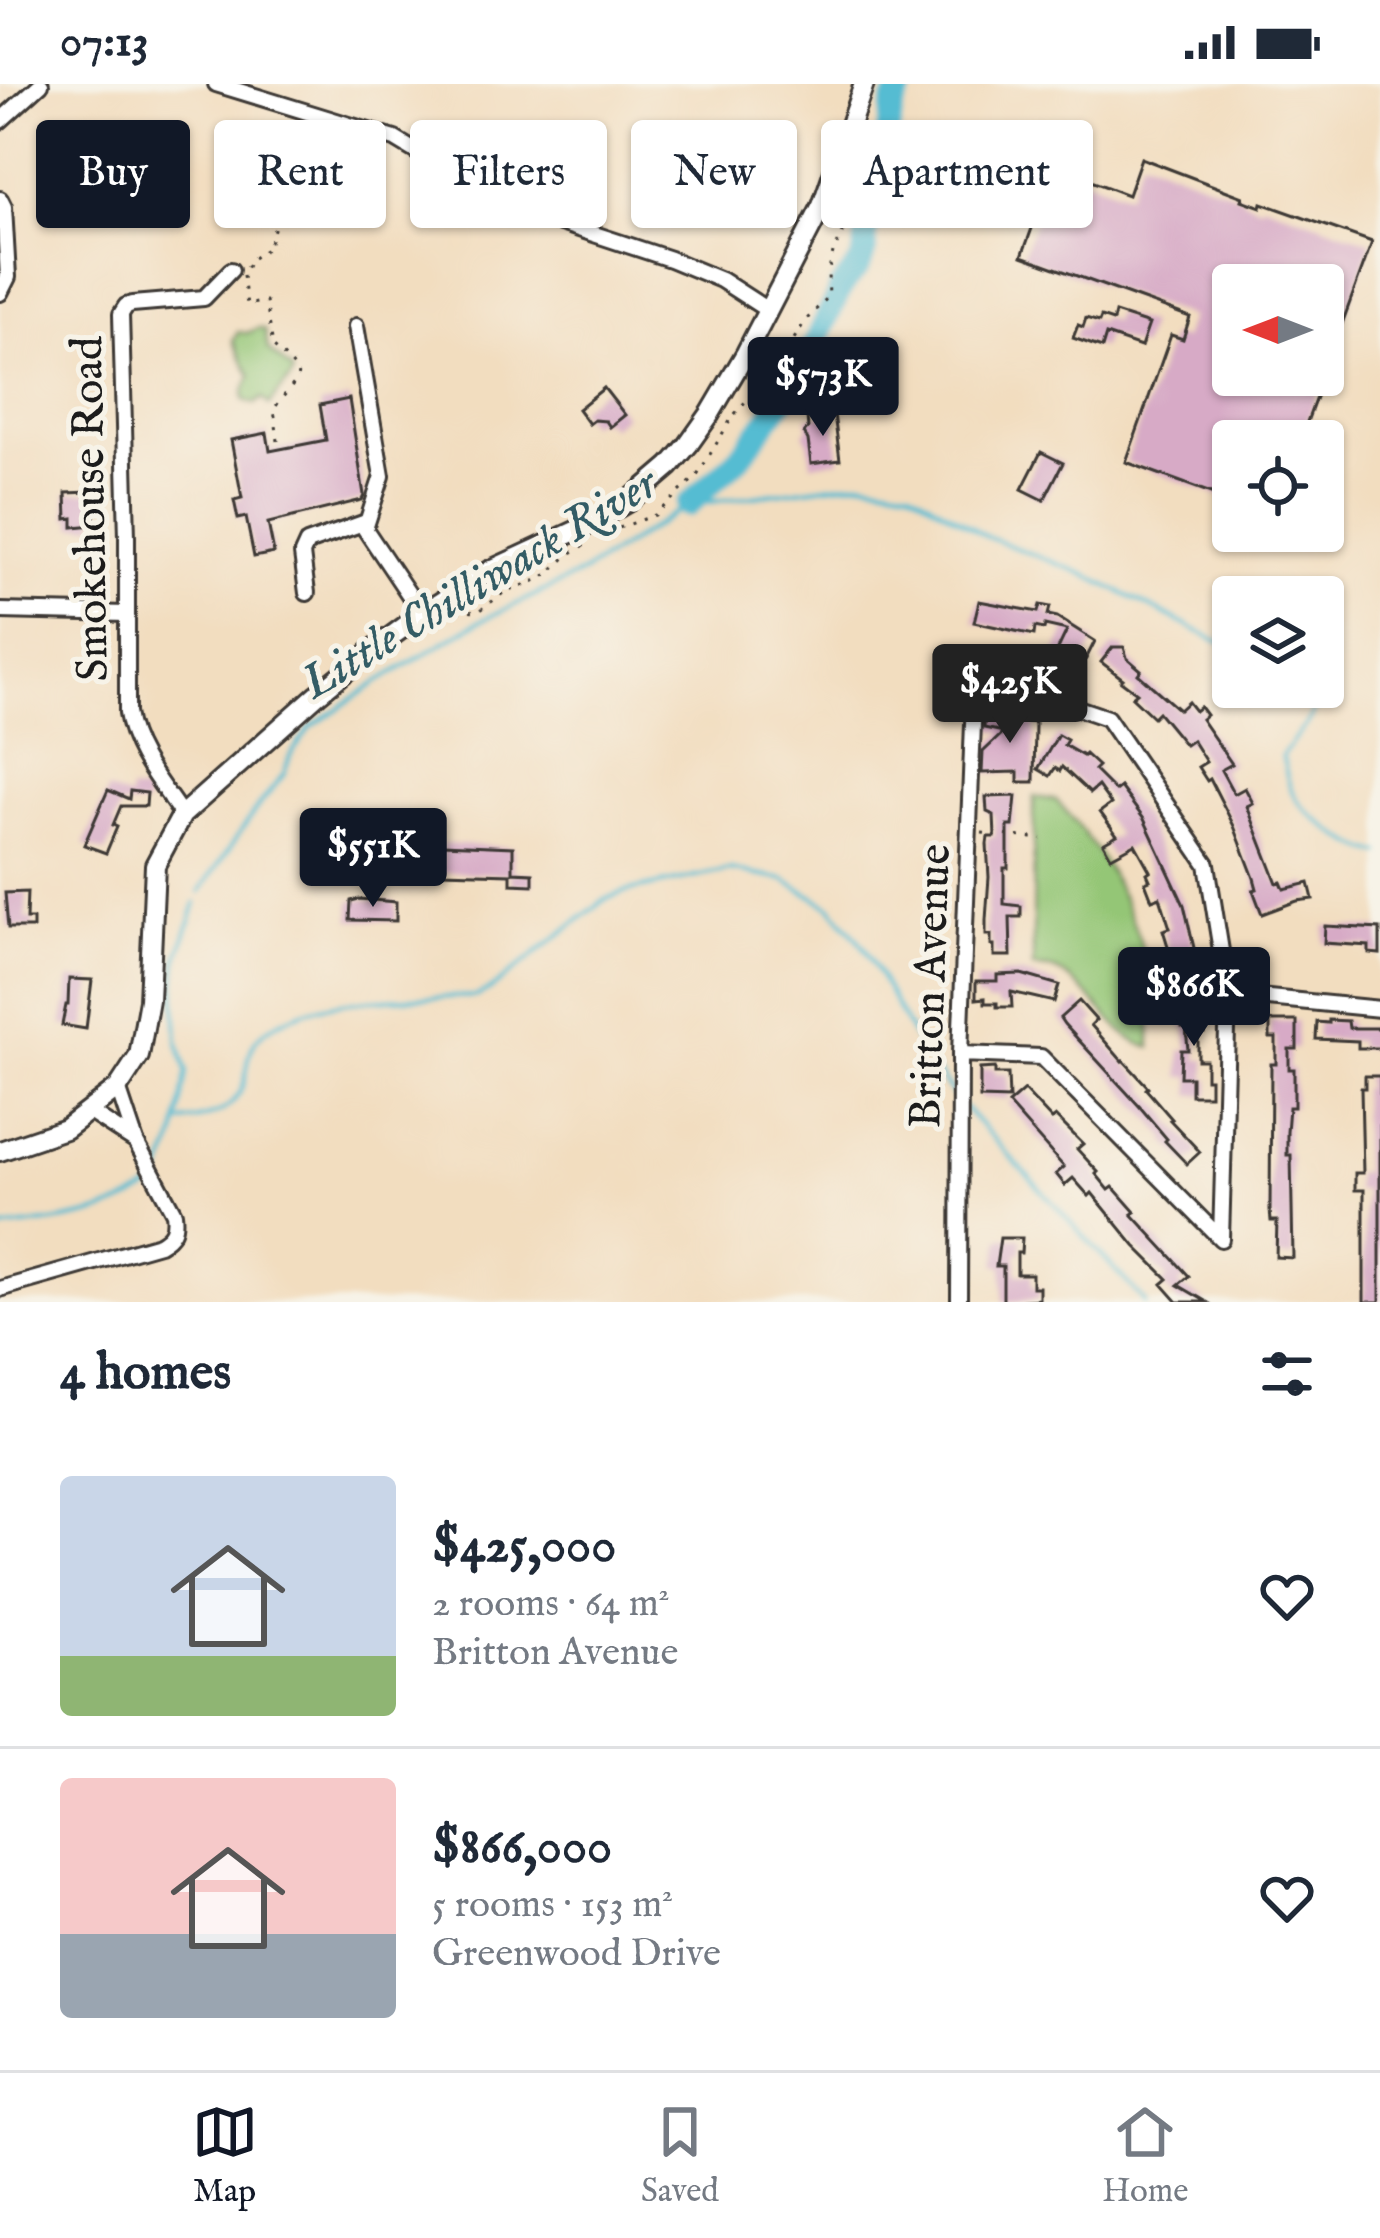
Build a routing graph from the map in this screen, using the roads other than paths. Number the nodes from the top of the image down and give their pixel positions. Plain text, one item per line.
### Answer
1 (41, 84) edge
2 (216, 84) edge
3 (864, 84) edge
4 (0, 121) edge
5 (0, 199) edge
6 (231, 271) dead end
7 (0, 293) edge
8 (769, 310) junction
9 (356, 326) dead end
10 (366, 522) junction
11 (307, 593) dead end
12 (0, 611) edge
13 (127, 614) junction
14 (422, 614) junction
15 (182, 815) junction
16 (1228, 994) junction
17 (1380, 1009) edge
18 (960, 1054) junction
19 (118, 1088) junction
20 (88, 1111) junction
21 (136, 1142) junction
22 (0, 1150) edge
23 (0, 1289) edge
24 (959, 1302) edge

1 - 4 street
2 - 8 street
3 - 8 main road
5 - 7 street
6 - 13 street, Smokehouse Road
8 - 14 main road
9 - 10 street
10 - 11 street
10 - 14 street
12 - 13 street
13 - 15 street, Smokehouse Road
14 - 15 main road
15 - 19 main road
16 - 17 street
16 - 18 street
16 - 18 street, Britton Avenue
18 - 24 street, Britton Avenue
19 - 20 main road
19 - 21 street
20 - 21 street
20 - 22 main road
21 - 23 street

